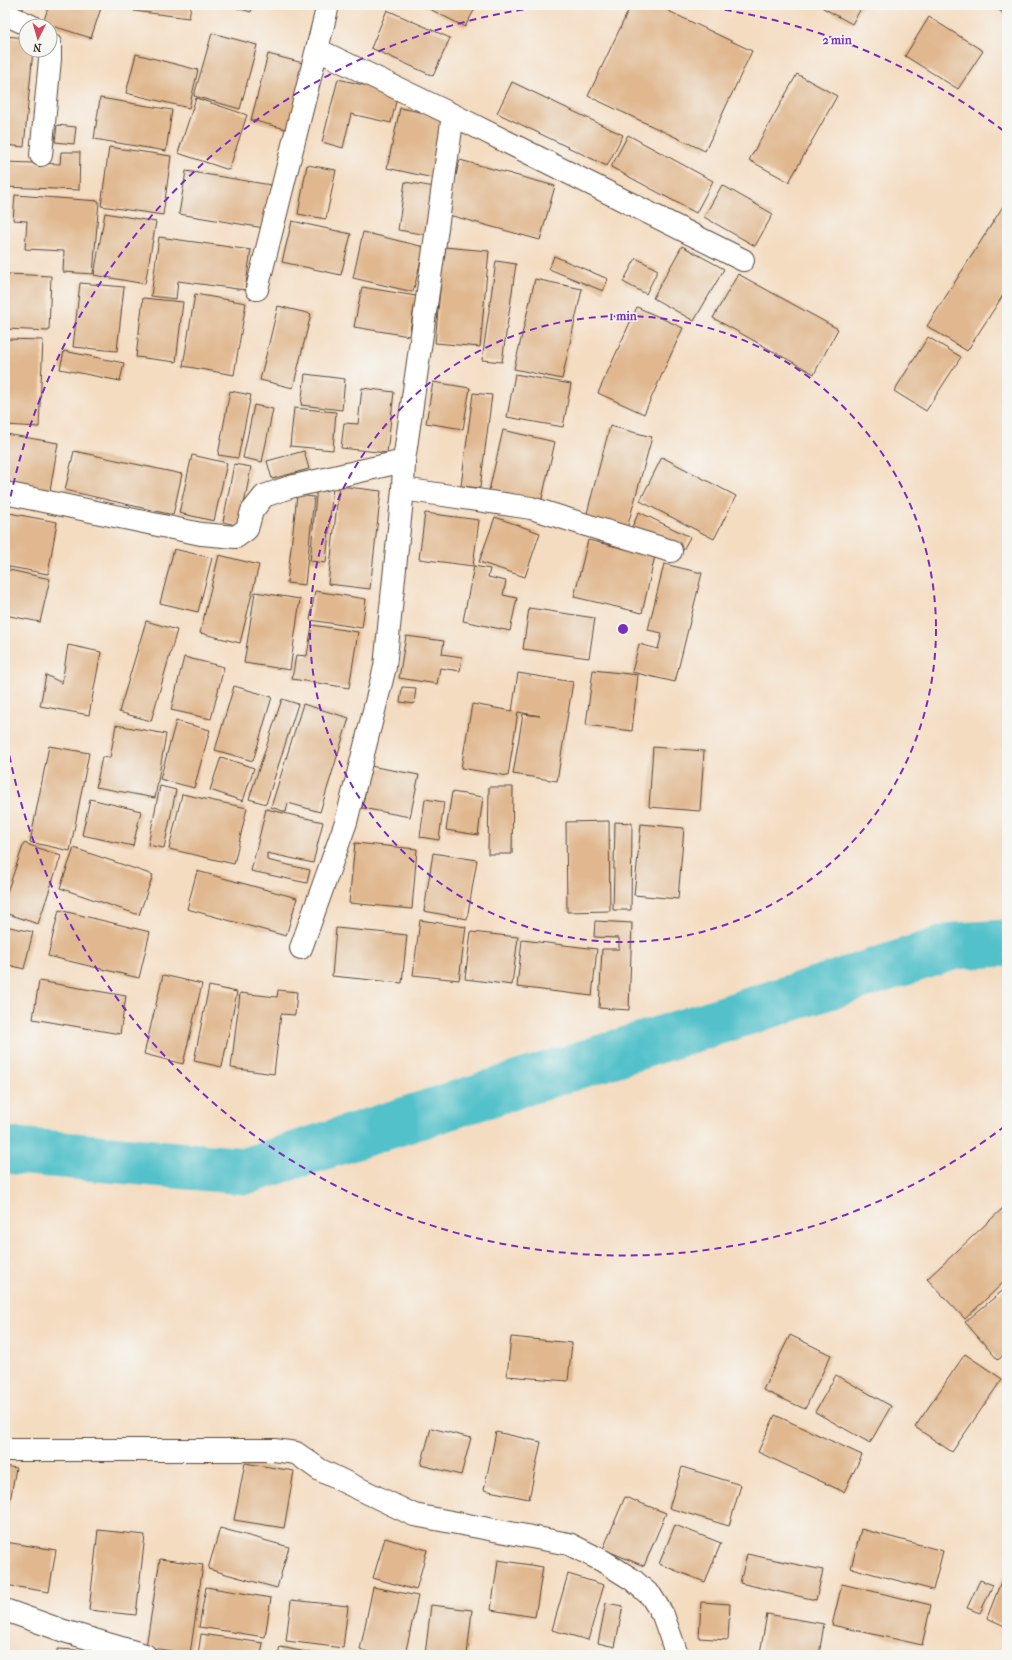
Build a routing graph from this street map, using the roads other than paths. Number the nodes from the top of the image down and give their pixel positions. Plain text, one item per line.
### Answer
1 (328, 5) edge
2 (5, 14) edge
3 (18, 20) edge
4 (318, 50) junction
5 (50, 58) edge
6 (453, 115) junction
7 (41, 155) dead end
8 (743, 260) dead end
9 (257, 289) dead end
10 (404, 461) junction
11 (403, 489) junction
12 (5, 493) edge
13 (671, 551) dead end
14 (301, 948) dead end
15 (5, 1450) edge
16 (5, 1610) edge
17 (146, 1655) edge
18 (677, 1655) edge

1 - 4 street
2 - 3 street
4 - 6 street
4 - 9 street
5 - 7 street
6 - 8 street
6 - 10 street
10 - 11 street
10 - 12 street
11 - 13 street
11 - 14 street
15 - 18 street
16 - 17 street

